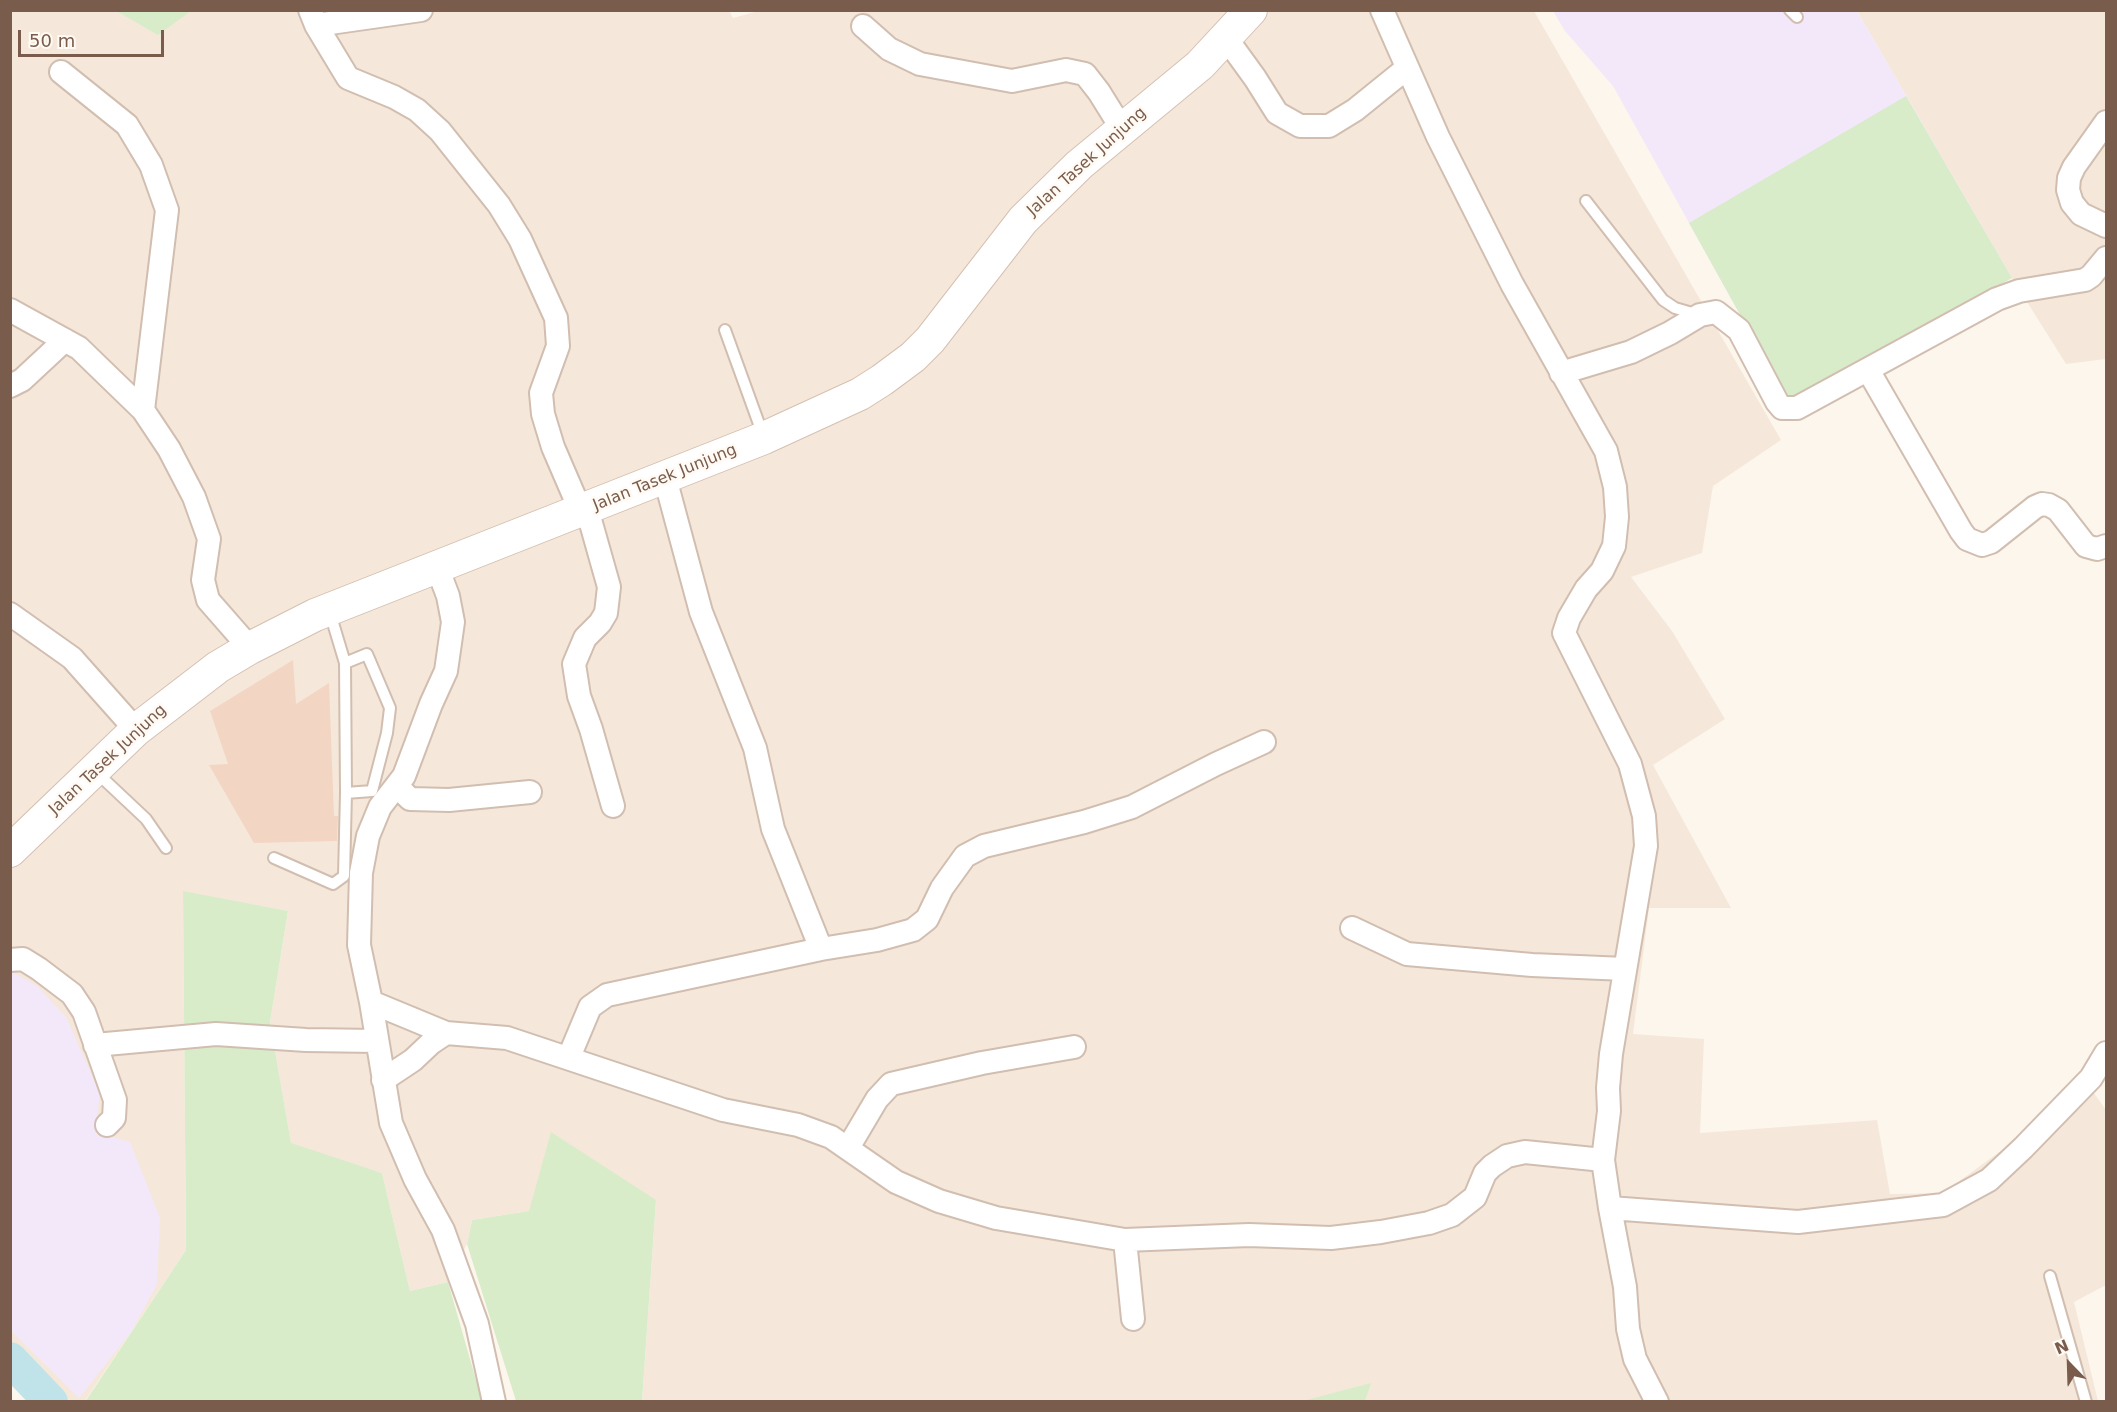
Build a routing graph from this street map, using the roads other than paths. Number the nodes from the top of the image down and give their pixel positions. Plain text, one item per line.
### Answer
1 (421, 10) edge
2 (1251, 10) edge
3 (1382, 10) edge
4 (313, 18) edge
5 (863, 26) dead end
6 (1226, 38) junction
7 (1407, 68) junction
8 (61, 72) dead end
9 (2106, 122) edge
10 (1122, 129) junction
11 (1586, 201) dead end
12 (2106, 226) edge
13 (2106, 258) edge
14 (10, 310) edge
15 (1700, 315) junction
16 (725, 330) dead end
17 (65, 340) junction
18 (1868, 370) junction
19 (1561, 373) junction
20 (10, 386) edge
21 (143, 410) junction
22 (764, 438) junction
23 (664, 478) junction
24 (584, 510) junction
25 (2106, 546) edge
26 (437, 567) junction
27 (329, 610) junction
28 (10, 614) edge
29 (250, 648) junction
30 (345, 663) junction
31 (136, 730) junction
32 (1264, 742) dead end
33 (94, 769) junction
34 (397, 786) junction
35 (530, 792) dead end
36 (346, 793) junction
37 (613, 806) dead end
38 (166, 848) dead end
39 (10, 851) edge
40 (274, 858) dead end
41 (1352, 928) dead end
42 (821, 949) junction
43 (10, 960) edge
44 (1625, 969) junction
45 (371, 1002) junction
46 (446, 1033) junction
47 (377, 1041) junction
48 (95, 1045) junction
49 (1074, 1047) dead end
50 (2106, 1053) edge
51 (569, 1058) junction
52 (383, 1080) junction
53 (107, 1125) dead end
54 (848, 1148) junction
55 (1603, 1160) junction
56 (1610, 1208) junction
57 (1125, 1240) junction
58 (2050, 1276) dead end
59 (1133, 1319) dead end
60 (494, 1401) edge
61 (1657, 1401) edge
62 (2086, 1401) edge

1 - 4 street
2 - 6 main road, Jalan Tasek Junjung
3 - 7 street
4 - 24 street
5 - 10 street
6 - 7 street
6 - 10 main road, Jalan Tasek Junjung
7 - 19 street
8 - 21 street
9 - 12 street
10 - 22 main road, Jalan Tasek Junjung
11 - 15 lane
13 - 18 street
14 - 17 street
15 - 18 street
15 - 19 street
16 - 22 lane
17 - 20 street
17 - 21 street
18 - 25 street
19 - 44 street
21 - 29 street
22 - 23 main road, Jalan Tasek Junjung
23 - 24 main road, Jalan Tasek Junjung
23 - 42 street
24 - 26 main road, Jalan Tasek Junjung
24 - 37 street
26 - 27 main road, Jalan Tasek Junjung
26 - 34 street
27 - 29 main road, Jalan Tasek Junjung
27 - 30 lane
28 - 31 street
29 - 31 main road, Jalan Tasek Junjung
30 - 36 lane
30 - 36 lane
31 - 33 main road, Jalan Tasek Junjung
32 - 42 street
33 - 38 lane
33 - 39 main road, Jalan Tasek Junjung
34 - 35 street
34 - 45 street
36 - 40 lane
41 - 44 street
42 - 51 street
43 - 48 street
44 - 55 street
45 - 46 street
45 - 47 street
46 - 51 street
46 - 52 street
47 - 48 street
47 - 52 street
48 - 53 street
49 - 54 street
50 - 56 street
51 - 54 street
52 - 60 street
54 - 57 street
55 - 56 street
55 - 57 street
56 - 61 street
57 - 59 street
58 - 62 lane

